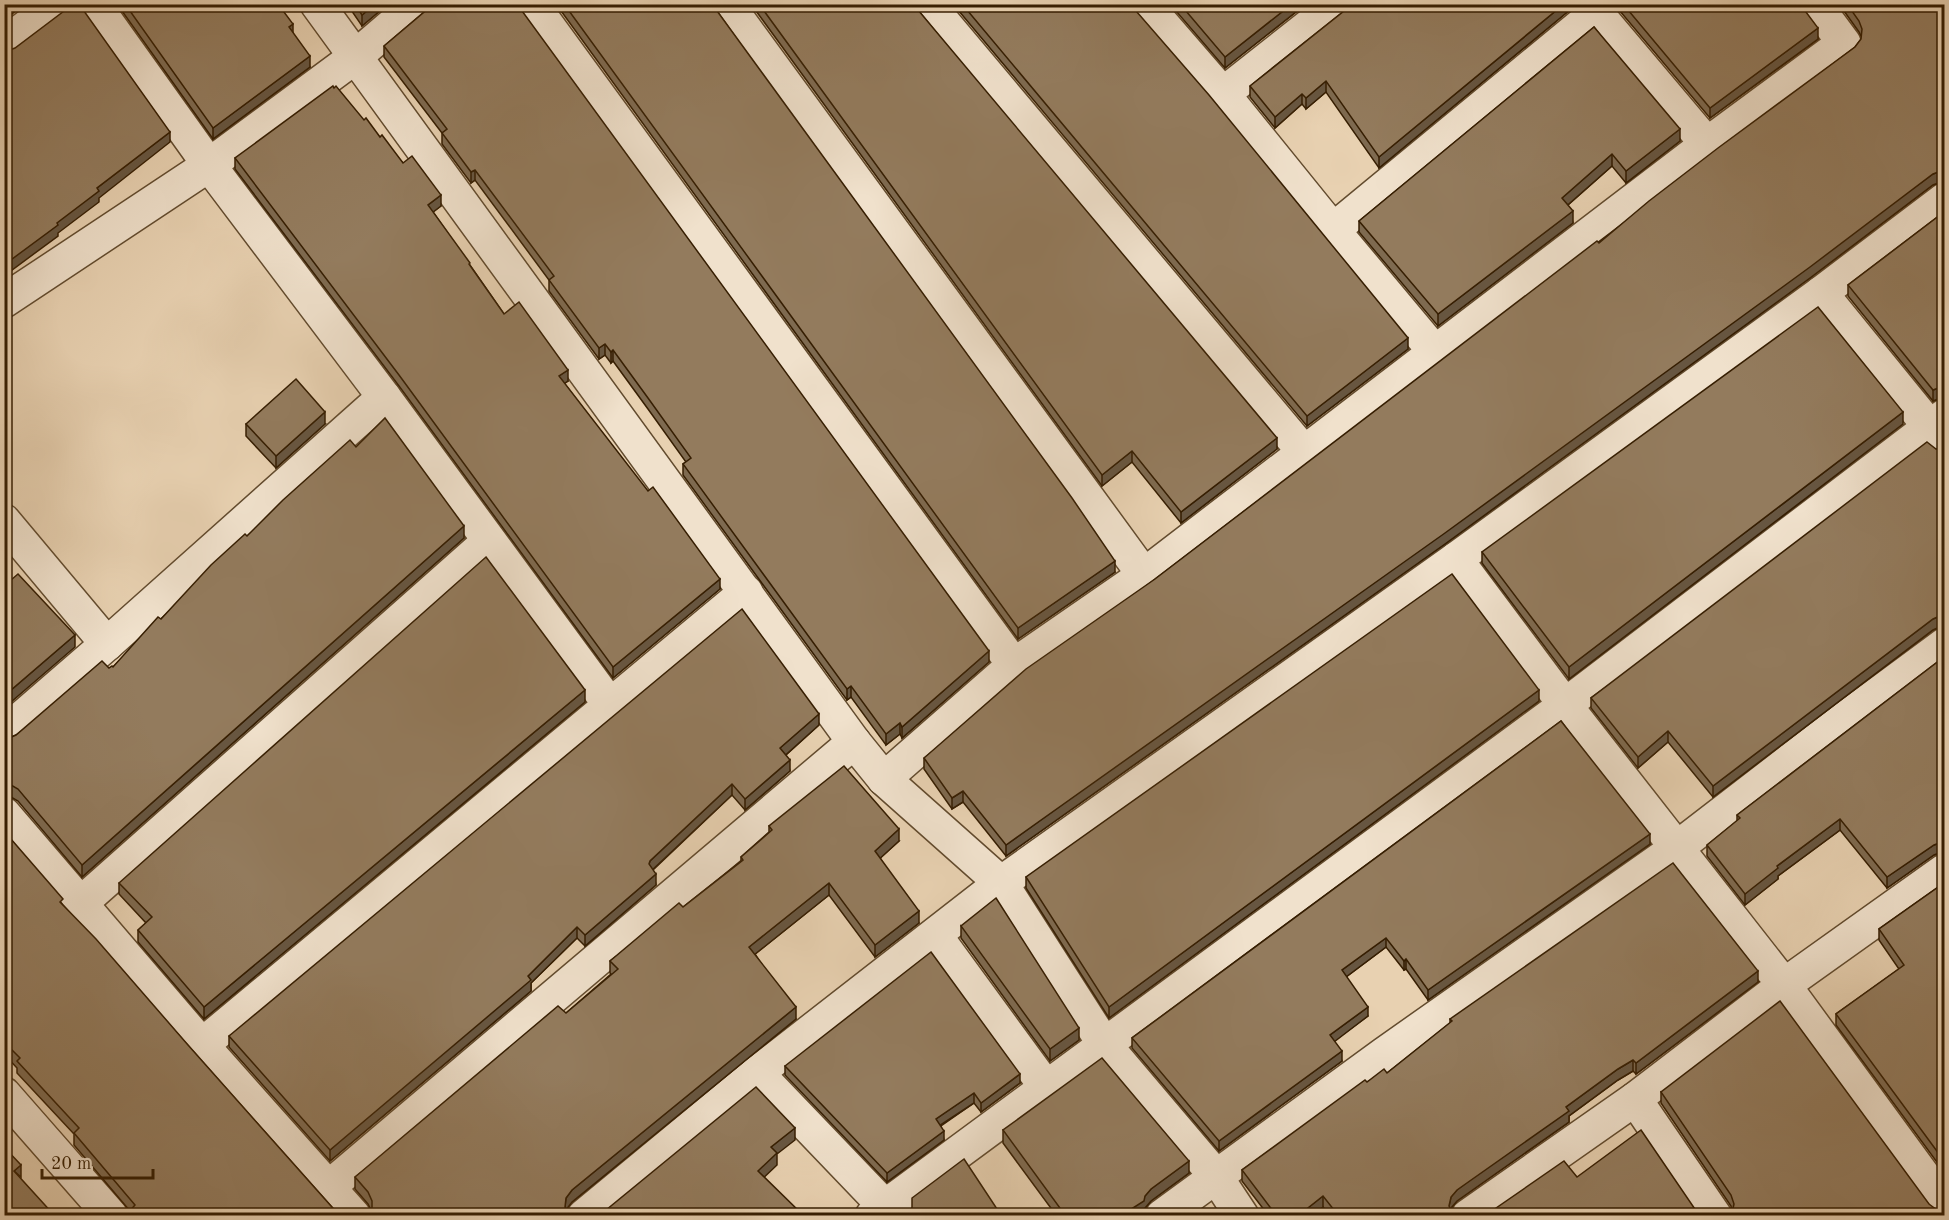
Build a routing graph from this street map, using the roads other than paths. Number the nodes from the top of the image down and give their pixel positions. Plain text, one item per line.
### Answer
1 (57, 4) edge
2 (94, 4) edge
3 (317, 4) edge
4 (417, 4) edge
5 (532, 4) edge
6 (727, 4) edge
7 (927, 4) edge
8 (1145, 4) edge
9 (1337, 4) edge
10 (1815, 4) edge
11 (1593, 9) edge
12 (4, 44) edge
13 (355, 57) junction
14 (1223, 94) junction
15 (1707, 144) junction
16 (209, 165) junction
17 (1944, 200) edge
18 (1333, 230) junction
19 (1821, 293) junction
20 (4, 301) edge
21 (1435, 352) junction
22 (384, 397) junction
23 (1940, 429) edge
24 (1304, 452) junction
25 (4, 521) edge
26 (489, 541) junction
27 (1456, 559) junction
28 (1144, 575) junction
29 (746, 592) junction
30 (107, 644) junction
31 (1944, 645) edge
32 (1014, 665) junction
33 (610, 705) junction
34 (1565, 705) junction
35 (4, 733) edge
36 (854, 742) junction
37 (884, 779) junction
38 (4, 814) edge
39 (1678, 847) junction
40 (1943, 875) edge
41 (1001, 884) junction
42 (80, 904) junction
43 (935, 934) junction
44 (1784, 985) junction
45 (1104, 1044) junction
46 (202, 1045) junction
47 (757, 1073) junction
48 (1046, 1087) junction
49 (4, 1094) edge
50 (1635, 1099) junction
51 (1215, 1175) junction
52 (330, 1186) junction
53 (1944, 1204) edge
54 (884, 1212) edge
55 (1478, 1213) edge
56 (111, 1215) edge
57 (354, 1215) edge
58 (584, 1215) edge
59 (1162, 1215) edge
60 (1242, 1215) edge
61 (1715, 1215) edge

1 - 12 street
2 - 16 street
3 - 13 street
4 - 13 street
5 - 32 street
6 - 28 street
7 - 24 street
8 - 14 street
9 - 14 street
10 - 15 street
11 - 15 street
11 - 18 street
13 - 16 street
13 - 29 street
14 - 18 street
15 - 21 street
16 - 20 street
16 - 22 street
17 - 19 street
18 - 21 street
19 - 23 street
19 - 27 street
21 - 24 street
22 - 26 street
22 - 30 street
23 - 34 street
24 - 28 street
25 - 30 street
26 - 33 street
26 - 42 street
27 - 34 street
27 - 41 street
28 - 32 street
29 - 33 street
29 - 36 street
30 - 35 street
31 - 39 street
32 - 37 street
33 - 46 street
34 - 39 street
34 - 45 street
36 - 37 street
36 - 52 street
37 - 41 street
38 - 42 street
39 - 44 street
39 - 51 street
40 - 44 street
41 - 43 street
41 - 45 street
42 - 46 street
43 - 47 street
43 - 48 street
44 - 50 street
44 - 53 street
45 - 48 street
45 - 51 street
46 - 52 street
47 - 54 street
47 - 58 street
48 - 54 street
49 - 56 street
50 - 55 street
50 - 61 street
51 - 59 street
51 - 60 street
52 - 57 street

